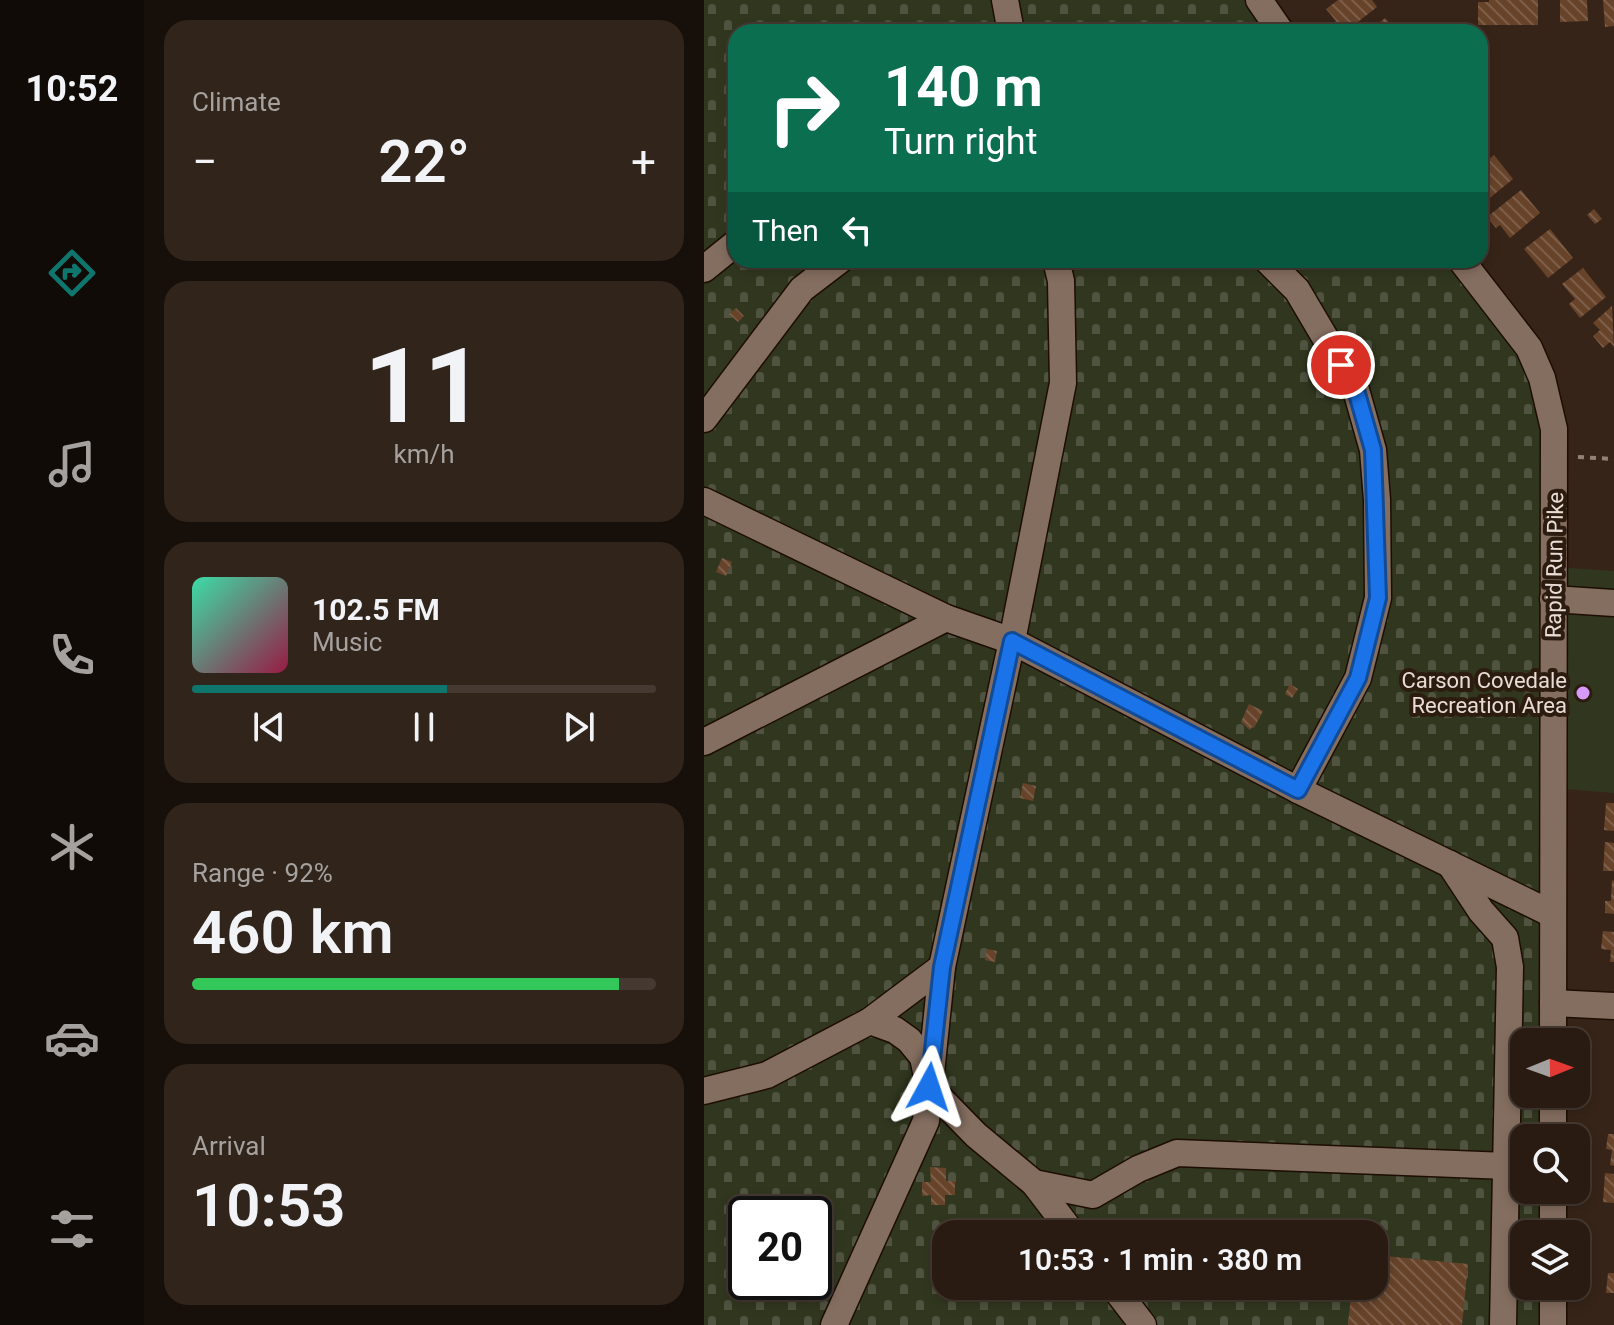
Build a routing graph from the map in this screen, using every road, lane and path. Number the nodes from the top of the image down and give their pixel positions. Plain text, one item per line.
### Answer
1 (1259, 0) edge
2 (1276, 24) edge
3 (728, 250) edge
4 (830, 268) edge
5 (1058, 268) edge
6 (1275, 268) edge
7 (1467, 268) edge
8 (704, 269) edge
9 (704, 419) edge
10 (1556, 456) junction
11 (1614, 459) edge
12 (704, 501) edge
13 (1553, 599) junction
14 (1614, 603) edge
15 (946, 618) junction
16 (1012, 641) junction
17 (704, 742) edge
18 (1298, 790) junction
19 (1450, 864) junction
20 (1552, 914) junction
21 (942, 967) junction
22 (1553, 1003) junction
23 (1614, 1006) edge
24 (870, 1021) junction
25 (1553, 1028) edge
26 (929, 1087) junction
27 (704, 1091) edge
28 (1507, 1166) junction
29 (1034, 1183) junction
30 (1062, 1220) edge
31 (1124, 1300) edge
32 (1553, 1300) edge
33 (834, 1325) edge
34 (1143, 1325) edge
35 (1503, 1325) edge
36 (1553, 1325) edge

1 - 2 street
3 - 8 street
4 - 9 street
5 - 16 street
6 - 18 street
7 - 10 street, Rapid Run Pike
10 - 11 path
10 - 13 street, Rapid Run Pike
12 - 15 street
13 - 14 street
13 - 20 street, Rapid Run Pike
15 - 16 street
15 - 17 street
16 - 18 street
16 - 21 street
18 - 19 street
19 - 20 street
19 - 28 street
20 - 22 street, Rapid Run Pike
21 - 24 street
21 - 26 street
22 - 23 street
22 - 25 street, Rapid Run Pike
24 - 26 street
24 - 27 street
26 - 29 street
26 - 33 street
28 - 29 street
28 - 35 street
29 - 30 street
31 - 34 street
32 - 36 street

